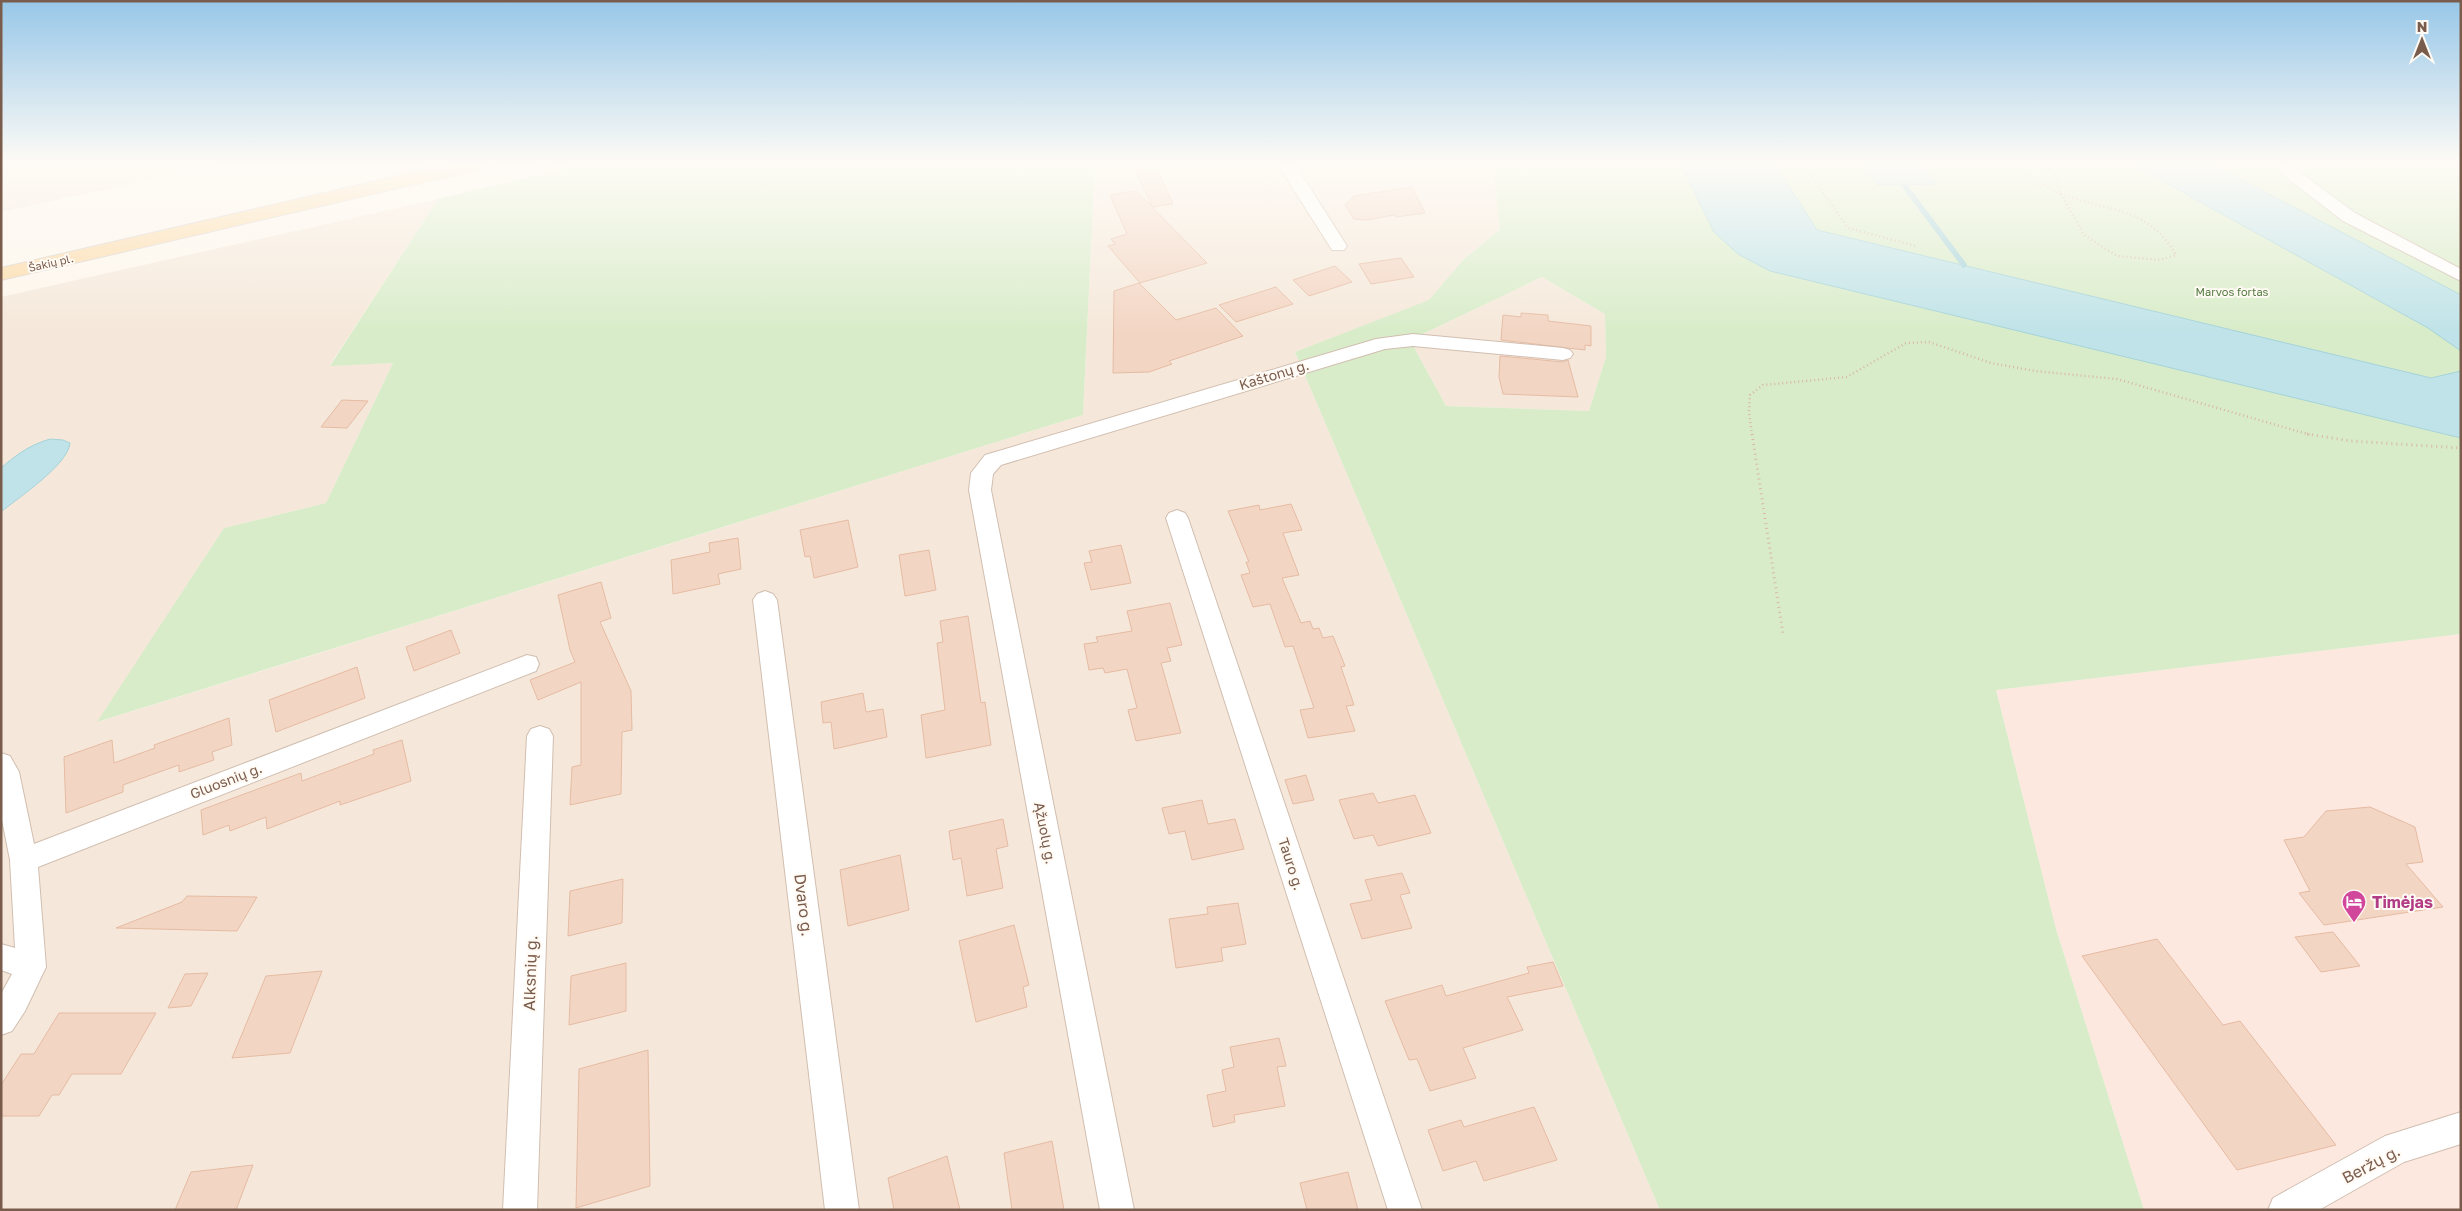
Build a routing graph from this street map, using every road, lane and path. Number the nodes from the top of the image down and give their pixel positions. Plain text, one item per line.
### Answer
1 (239, 220) edge
2 (1321, 220) edge
3 (1842, 220) edge
4 (2075, 220) edge
5 (2142, 220) edge
6 (2354, 220) edge
7 (1338, 246) dead end
8 (1916, 246) dead end
9 (1, 274) edge
10 (2461, 276) edge
11 (1562, 354) dead end
12 (2461, 448) edge
13 (993, 460) joint
14 (1176, 518) dead end
15 (765, 600) dead end
16 (1783, 634) dead end
17 (527, 664) dead end
18 (540, 736) dead end
19 (1, 764) edge
20 (24, 860) junction
21 (1, 957) edge
22 (31, 966) junction
23 (1, 1020) edge
24 (2461, 1128) edge
25 (520, 1210) edge
26 (842, 1210) edge
27 (1117, 1210) edge
28 (1405, 1210) edge
29 (2285, 1210) edge

1 - 9 main road, Šakių pl.
2 - 7 street
3 - 8 path
4 - 5 path
6 - 10 street
11 - 13 street, Kaštonų g.
12 - 16 path
13 - 27 street, Ąžuolų g.
14 - 28 street, Tauro g.
15 - 26 street, Dvaro g.
17 - 20 street, Gluosnių g.
18 - 25 street, Alksnių g.
19 - 20 street
20 - 22 street
21 - 22 street
22 - 23 street
24 - 29 street, Beržų g.

